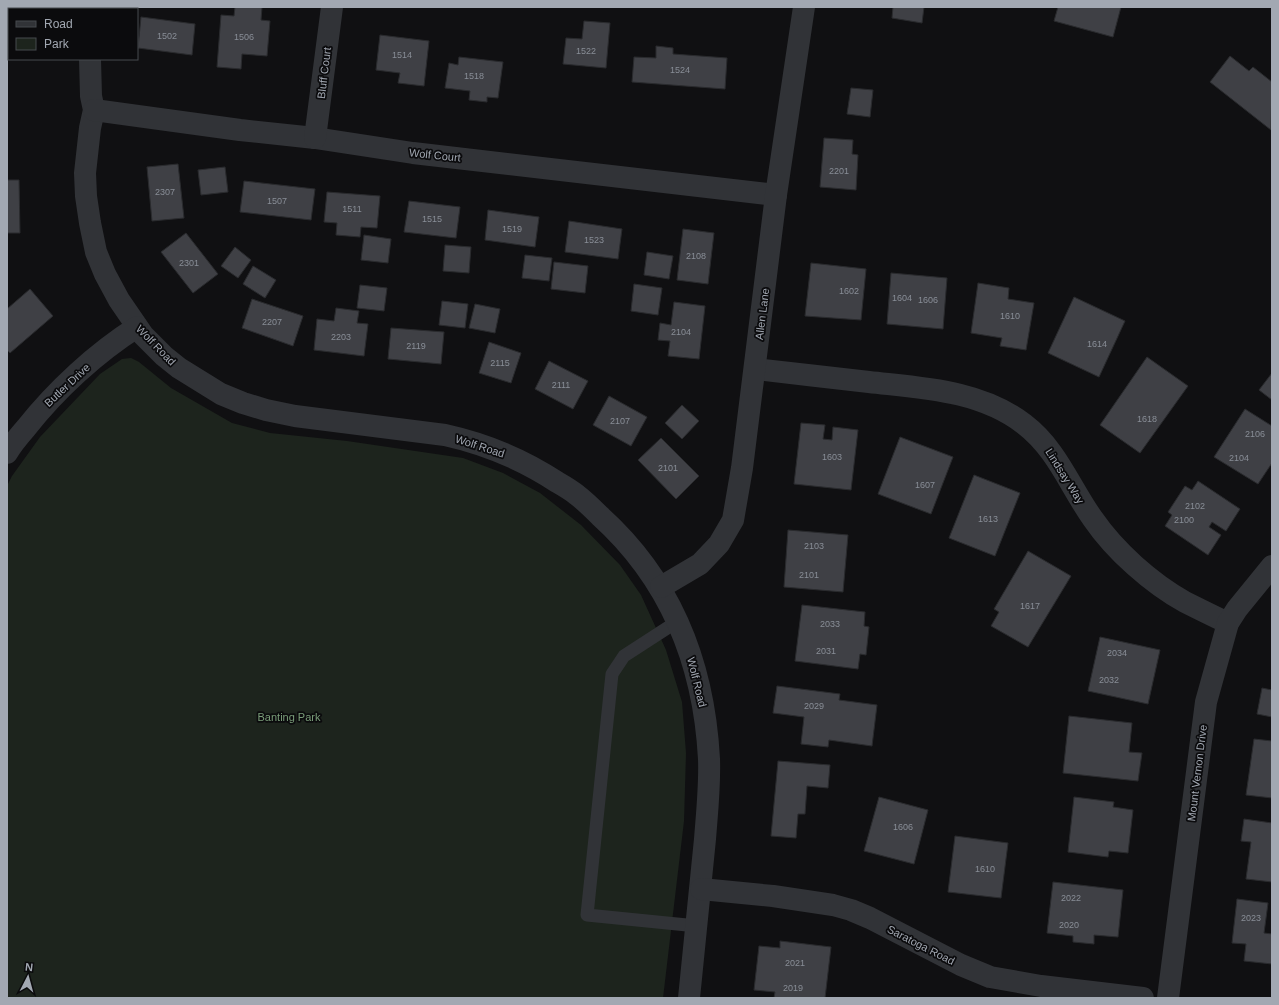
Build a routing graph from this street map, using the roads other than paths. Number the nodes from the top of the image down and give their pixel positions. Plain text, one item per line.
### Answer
1 (332, 7) edge
2 (804, 7) edge
3 (90, 60) edge
4 (94, 110) junction
5 (315, 138) junction
6 (776, 195) junction
7 (137, 327) junction
8 (755, 369) junction
9 (7, 453) edge
10 (1272, 566) edge
11 (661, 588) junction
12 (678, 621) junction
13 (1228, 623) junction
14 (701, 889) junction
15 (697, 926) junction
16 (689, 998) edge
17 (1143, 998) edge
18 (1168, 998) edge

1 - 5 street, Bluff Court
2 - 6 street, Allen Lane
3 - 4 street, Wolf Road
4 - 5 street, Wolf Court
4 - 7 street, Wolf Road
5 - 6 street, Wolf Court
6 - 8 street, Allen Lane
7 - 9 street, Butler Drive
7 - 11 street, Wolf Road
8 - 11 street, Allen Lane
8 - 13 street, Lindsay Way
10 - 13 street, Mount Vernon Drive
11 - 12 street, Wolf Road
12 - 14 street, Wolf Road
12 - 15 lane
13 - 18 street, Mount Vernon Drive
14 - 15 street, Wolf Road
14 - 17 street, Saratoga Road
15 - 16 street, Wolf Road

